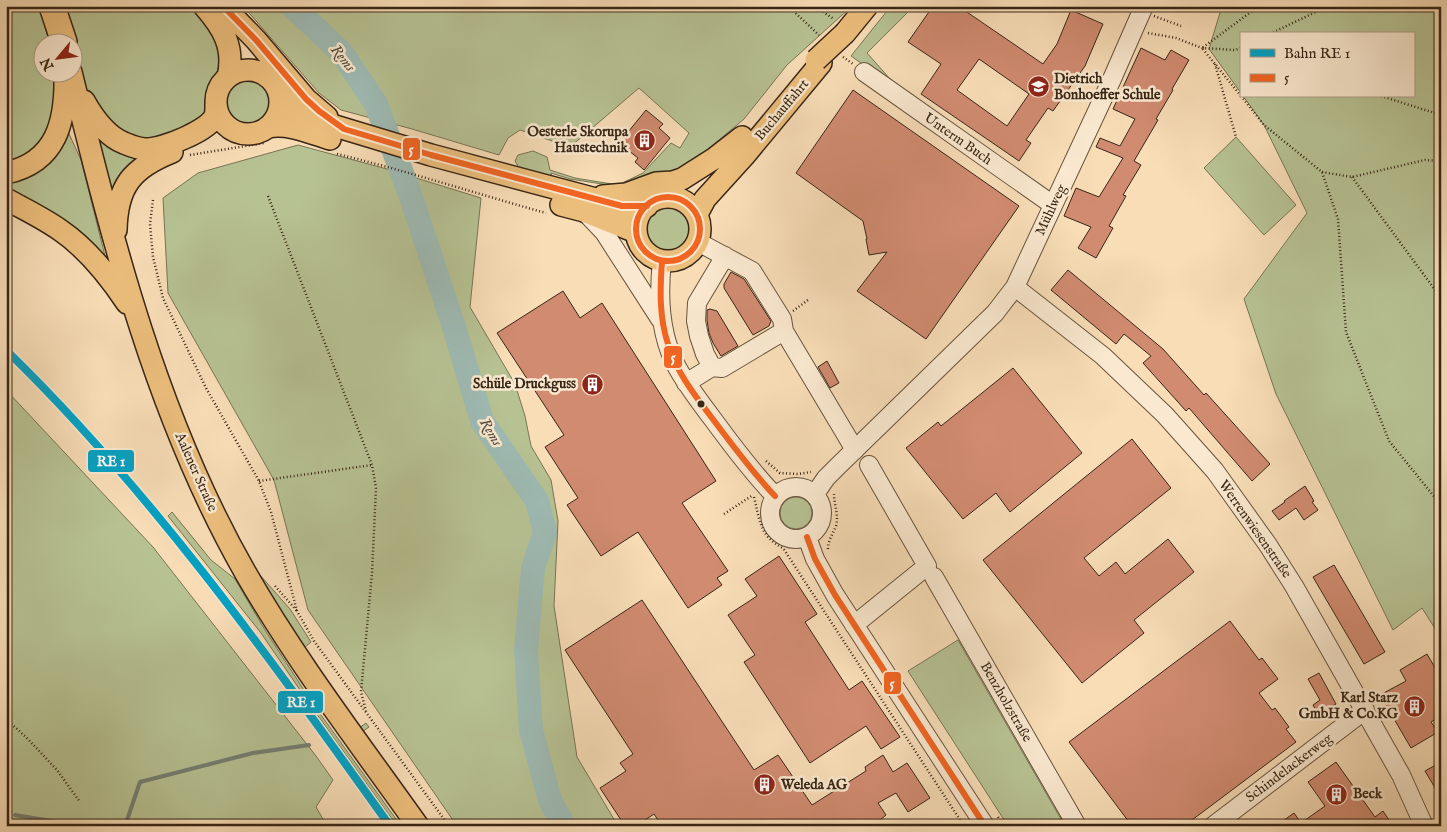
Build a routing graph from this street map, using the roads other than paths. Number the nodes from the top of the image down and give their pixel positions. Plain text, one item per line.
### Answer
1 (52, 6) edge
2 (204, 6) edge
3 (215, 6) edge
4 (223, 6) edge
5 (867, 6) edge
6 (1143, 9) edge
7 (61, 32) edge
8 (818, 61) junction
9 (864, 72) dead end
10 (262, 73) junction
11 (228, 77) junction
12 (68, 82) edge
13 (72, 82) edge
14 (73, 82) edge
15 (280, 96) junction
16 (216, 104) junction
17 (238, 132) junction
18 (267, 135) junction
19 (742, 137) junction
20 (354, 142) junction
21 (6, 173) edge
22 (6, 199) edge
23 (585, 204) junction
24 (1054, 205) junction
25 (647, 206) junction
26 (690, 208) junction
27 (636, 232) junction
28 (698, 242) junction
29 (116, 245) junction
30 (725, 256) junction
31 (662, 261) junction
32 (1015, 287) junction
33 (139, 321) junction
34 (663, 324) junction
35 (784, 331) junction
36 (712, 367) junction
37 (686, 382) junction
38 (855, 450) junction
39 (870, 465) dead end
40 (815, 494) junction
41 (775, 496) junction
42 (807, 537) junction
43 (934, 578) dead end
44 (854, 625) junction
45 (1365, 710) junction
46 (418, 826) edge
47 (986, 826) edge
48 (1077, 826) edge
49 (1214, 826) edge
50 (1424, 826) edge

1 - 7 highway
2 - 11 main road
3 - 10 main road
4 - 20 main road
5 - 8 main road, bridge
6 - 24 street, Mühlweg
8 - 19 main road
8 - 26 main road, Buchauffahrt
9 - 24 street, Unterm Buch
10 - 11 main road
10 - 15 main road
11 - 16 main road
12 - 21 main road
13 - 29 main road, Aalener Straße
14 - 16 main road
15 - 18 main road
15 - 20 main road
16 - 17 main road
17 - 18 main road
17 - 29 main road
18 - 20 main road
19 - 23 main road
19 - 26 main road
20 - 23 main road
22 - 33 main road
23 - 25 main road
23 - 27 main road
23 - 34 street
24 - 32 street, Mühlweg
25 - 26 main road
25 - 27 main road
26 - 28 main road
27 - 31 main road
28 - 30 street
28 - 31 main road
29 - 33 main road, Aalener Straße
30 - 35 street
30 - 36 street
31 - 34 street
32 - 38 street, Mühlweg
32 - 45 street, Werrenwiesenstraße
33 - 46 main road, Aalener Straße
34 - 37 street
35 - 36 street
35 - 38 street
36 - 37 street
37 - 41 street
38 - 40 street, Mühlweg
39 - 44 street
40 - 41 street
40 - 42 street
41 - 42 street
42 - 44 street
43 - 48 street, Benzholzstraße
44 - 47 street
45 - 49 street, Schindelackerweg
45 - 50 street, Werrenwiesenstraße

